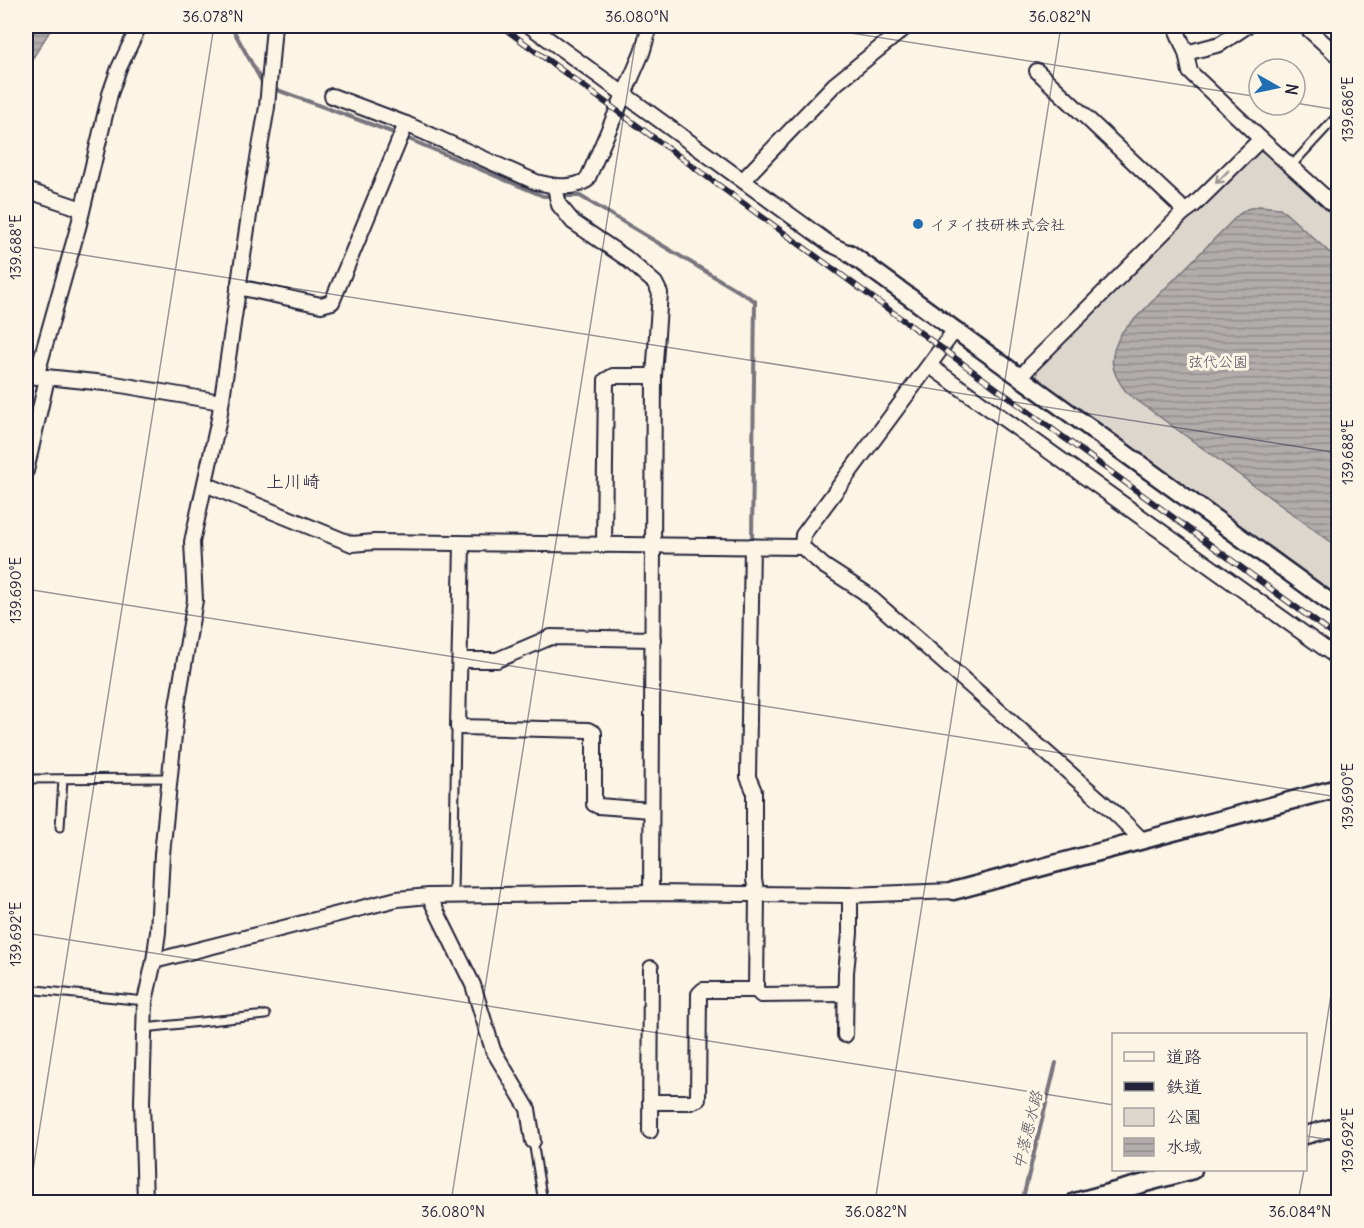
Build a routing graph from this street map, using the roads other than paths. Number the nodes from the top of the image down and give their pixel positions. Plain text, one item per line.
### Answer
1 (139, 26) edge
2 (274, 26) edge
3 (530, 26) edge
4 (651, 26) edge
5 (907, 26) edge
6 (1175, 26) edge
7 (1247, 26) edge
8 (1305, 26) edge
9 (1186, 52) junction
10 (1338, 56) edge
11 (1037, 71) dead end
12 (625, 93) junction
13 (332, 96) dead end
14 (1338, 115) edge
15 (406, 124) junction
16 (1261, 139) junction
17 (1291, 166) junction
18 (743, 180) junction
19 (555, 186) junction
20 (26, 190) edge
21 (1336, 201) edge
22 (82, 209) junction
23 (1183, 213) junction
24 (849, 252) joint
25 (238, 287) junction
26 (955, 330) junction
27 (930, 366) junction
28 (36, 376) edge
29 (654, 376) junction
30 (1020, 378) junction
31 (221, 402) junction
32 (26, 471) edge
33 (205, 484) junction
34 (462, 544) junction
35 (604, 544) junction
36 (654, 546) junction
37 (752, 546) junction
38 (801, 547) junction
39 (1338, 608) edge
40 (653, 639) junction
41 (1338, 658) edge
42 (460, 660) junction
43 (458, 727) junction
44 (170, 778) junction
45 (26, 779) edge
46 (63, 779) junction
47 (1338, 788) edge
48 (651, 810) junction
49 (60, 827) dead end
50 (1142, 840) junction
51 (953, 891) joint
52 (651, 893) junction
53 (453, 894) junction
54 (757, 894) junction
55 (850, 895) junction
56 (429, 896) junction
57 (154, 961) junction
58 (651, 968) dead end
59 (26, 989) edge
60 (756, 990) junction
61 (845, 994) junction
62 (145, 1001) junction
63 (266, 1015) dead end
64 (144, 1028) junction
65 (845, 1035) dead end
66 (650, 1102) junction
67 (1338, 1126) edge
68 (650, 1131) dead end
69 (1307, 1134) edge
70 (533, 1141) joint
71 (1189, 1171) edge
72 (145, 1203) edge
73 (543, 1203) edge
74 (1075, 1203) edge

1 - 22 street
2 - 25 street
3 - 12 street
4 - 12 street
5 - 18 street
6 - 9 street
7 - 9 street
8 - 10 street
9 - 16 street
11 - 23 street
12 - 18 street
12 - 19 street
13 - 15 street
14 - 17 lane
15 - 19 street
15 - 25 street
16 - 17 street
16 -> 23 street
17 - 21 street
18 - 24 street
19 - 29 street
20 - 22 street
22 - 28 street
23 - 30 street
24 - 26 street
25 - 31 street
26 - 27 street
26 - 30 street
27 - 38 street
27 - 41 street
28 - 31 street
28 - 32 street
29 - 35 street
29 - 36 street
30 - 39 street
31 - 33 street
33 - 34 street
33 - 44 street
34 - 35 street
34 - 42 street
35 - 36 street
36 - 37 street
36 - 40 street
37 - 38 street
37 - 54 street
38 - 50 street
40 - 42 street
40 - 48 street
42 - 43 street
43 - 48 street
43 - 53 lane
44 - 46 lane
44 - 57 street
45 - 46 lane
46 - 49 lane
47 - 50 street
48 - 52 street
50 - 51 street
51 - 55 street
52 - 53 street
52 - 54 street
53 - 56 street
54 - 55 street
54 - 60 street
55 - 61 street
56 - 57 street
56 - 70 street
57 - 62 street
58 - 66 street
59 - 62 lane
60 - 61 street
60 - 66 street
61 - 65 street
62 - 64 street
63 - 64 lane
64 - 72 street
66 - 68 street
67 - 69 street
70 - 73 lane
71 - 74 street

